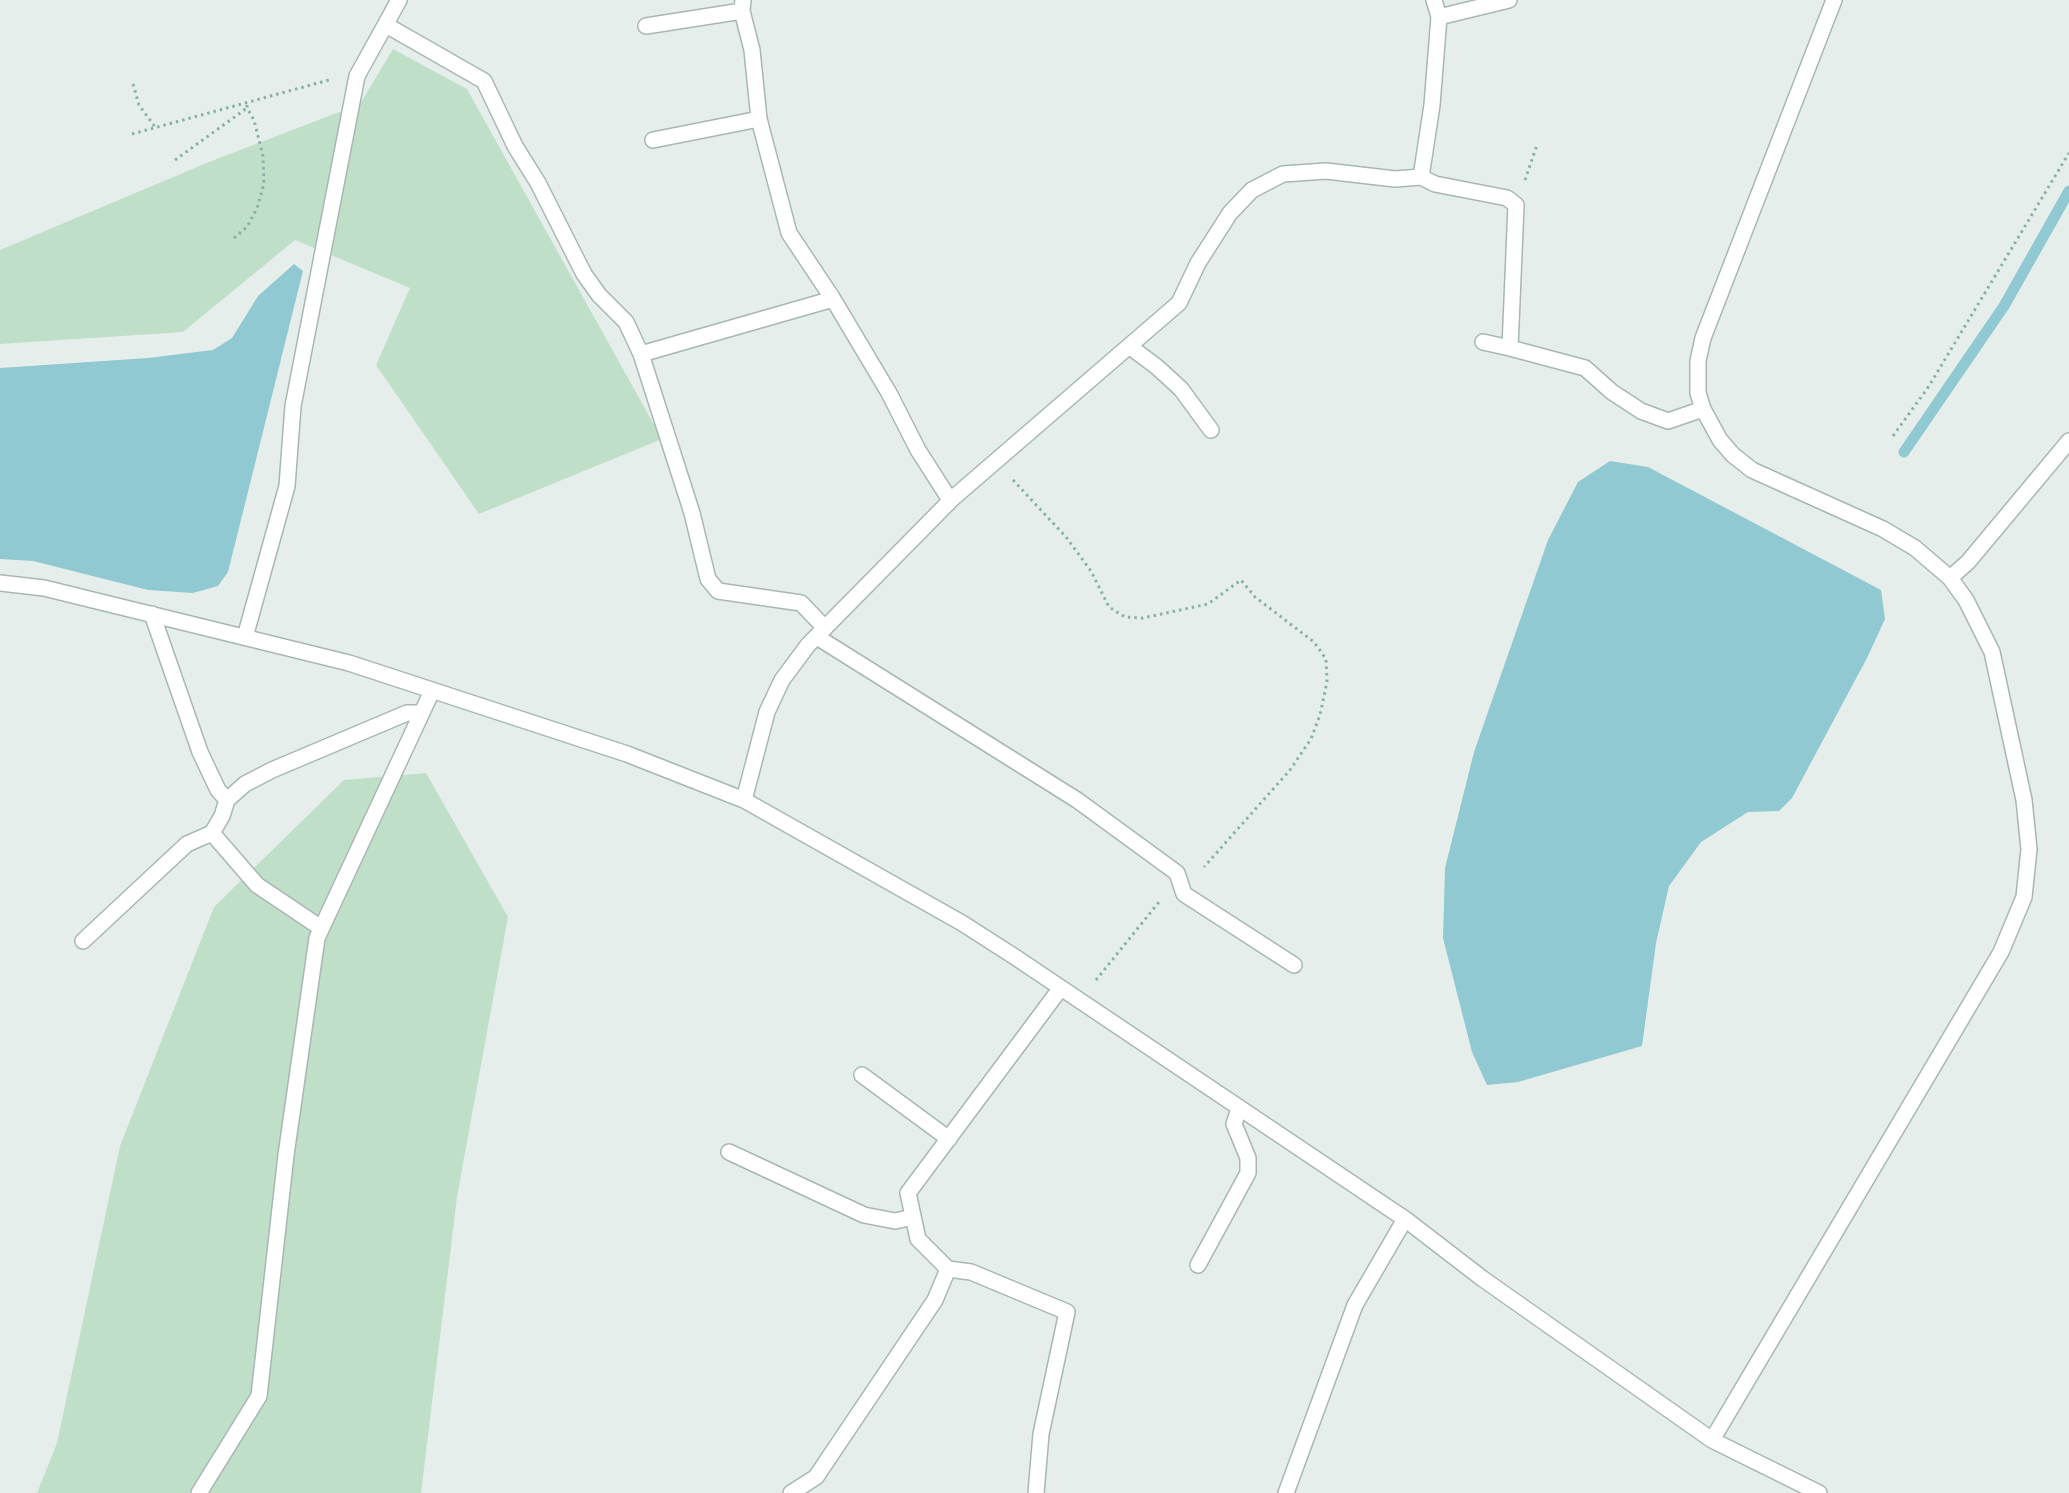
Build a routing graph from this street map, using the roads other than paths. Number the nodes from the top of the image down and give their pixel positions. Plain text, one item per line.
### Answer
1 (399, 0) edge
2 (1434, 0) edge
3 (1509, 0) edge
4 (1834, 0) edge
5 (742, 5) edge
6 (1439, 17) junction
7 (386, 25) junction
8 (646, 26) dead end
9 (759, 119) junction
10 (653, 140) dead end
11 (1421, 177) junction
12 (833, 299) junction
13 (1483, 342) dead end
14 (1129, 346) junction
15 (1510, 348) junction
16 (641, 354) junction
17 (1703, 409) junction
18 (1211, 430) dead end
19 (2069, 440) edge
20 (950, 500) junction
21 (1950, 578) junction
22 (0, 583) edge
23 (152, 614) junction
24 (821, 632) junction
25 (245, 637) junction
26 (432, 691) junction
27 (422, 713) junction
28 (227, 800) junction
29 (744, 800) junction
30 (212, 833) junction
31 (321, 928) junction
32 (83, 941) dead end
33 (1294, 965) dead end
34 (1060, 989) junction
35 (862, 1075) dead end
36 (1239, 1108) junction
37 (948, 1139) junction
38 (729, 1152) dead end
39 (914, 1217) junction
40 (1404, 1219) junction
41 (1198, 1265) dead end
42 (948, 1269) junction
43 (1712, 1440) junction
44 (199, 1493) edge
45 (791, 1493) edge
46 (1036, 1493) edge
47 (1286, 1493) edge
48 (1819, 1493) edge

1 - 7 street
2 - 6 street
3 - 6 street
4 - 17 street
5 - 8 street
5 - 9 street
6 - 11 street
7 - 16 street
7 - 25 street
9 - 10 street
9 - 12 street
11 - 14 street
11 - 15 street
12 - 16 street
12 - 20 street
13 - 15 street
14 - 18 street
14 - 20 street
15 - 17 street
16 - 24 street
17 - 21 street
19 - 21 street
20 - 24 street
21 - 43 street
22 - 23 street
23 - 25 street
23 - 28 street
24 - 29 street
24 - 33 street
25 - 26 street
26 - 27 street
26 - 29 street
27 - 28 street
27 - 31 street
28 - 30 street
29 - 34 street
30 - 31 street
30 - 32 street
31 - 44 street
34 - 36 street
34 - 37 street
35 - 37 street
36 - 40 street
36 - 41 street
37 - 39 street
38 - 39 street
39 - 42 street
40 - 43 street
40 - 47 street
42 - 45 street
42 - 46 street
43 - 48 street

